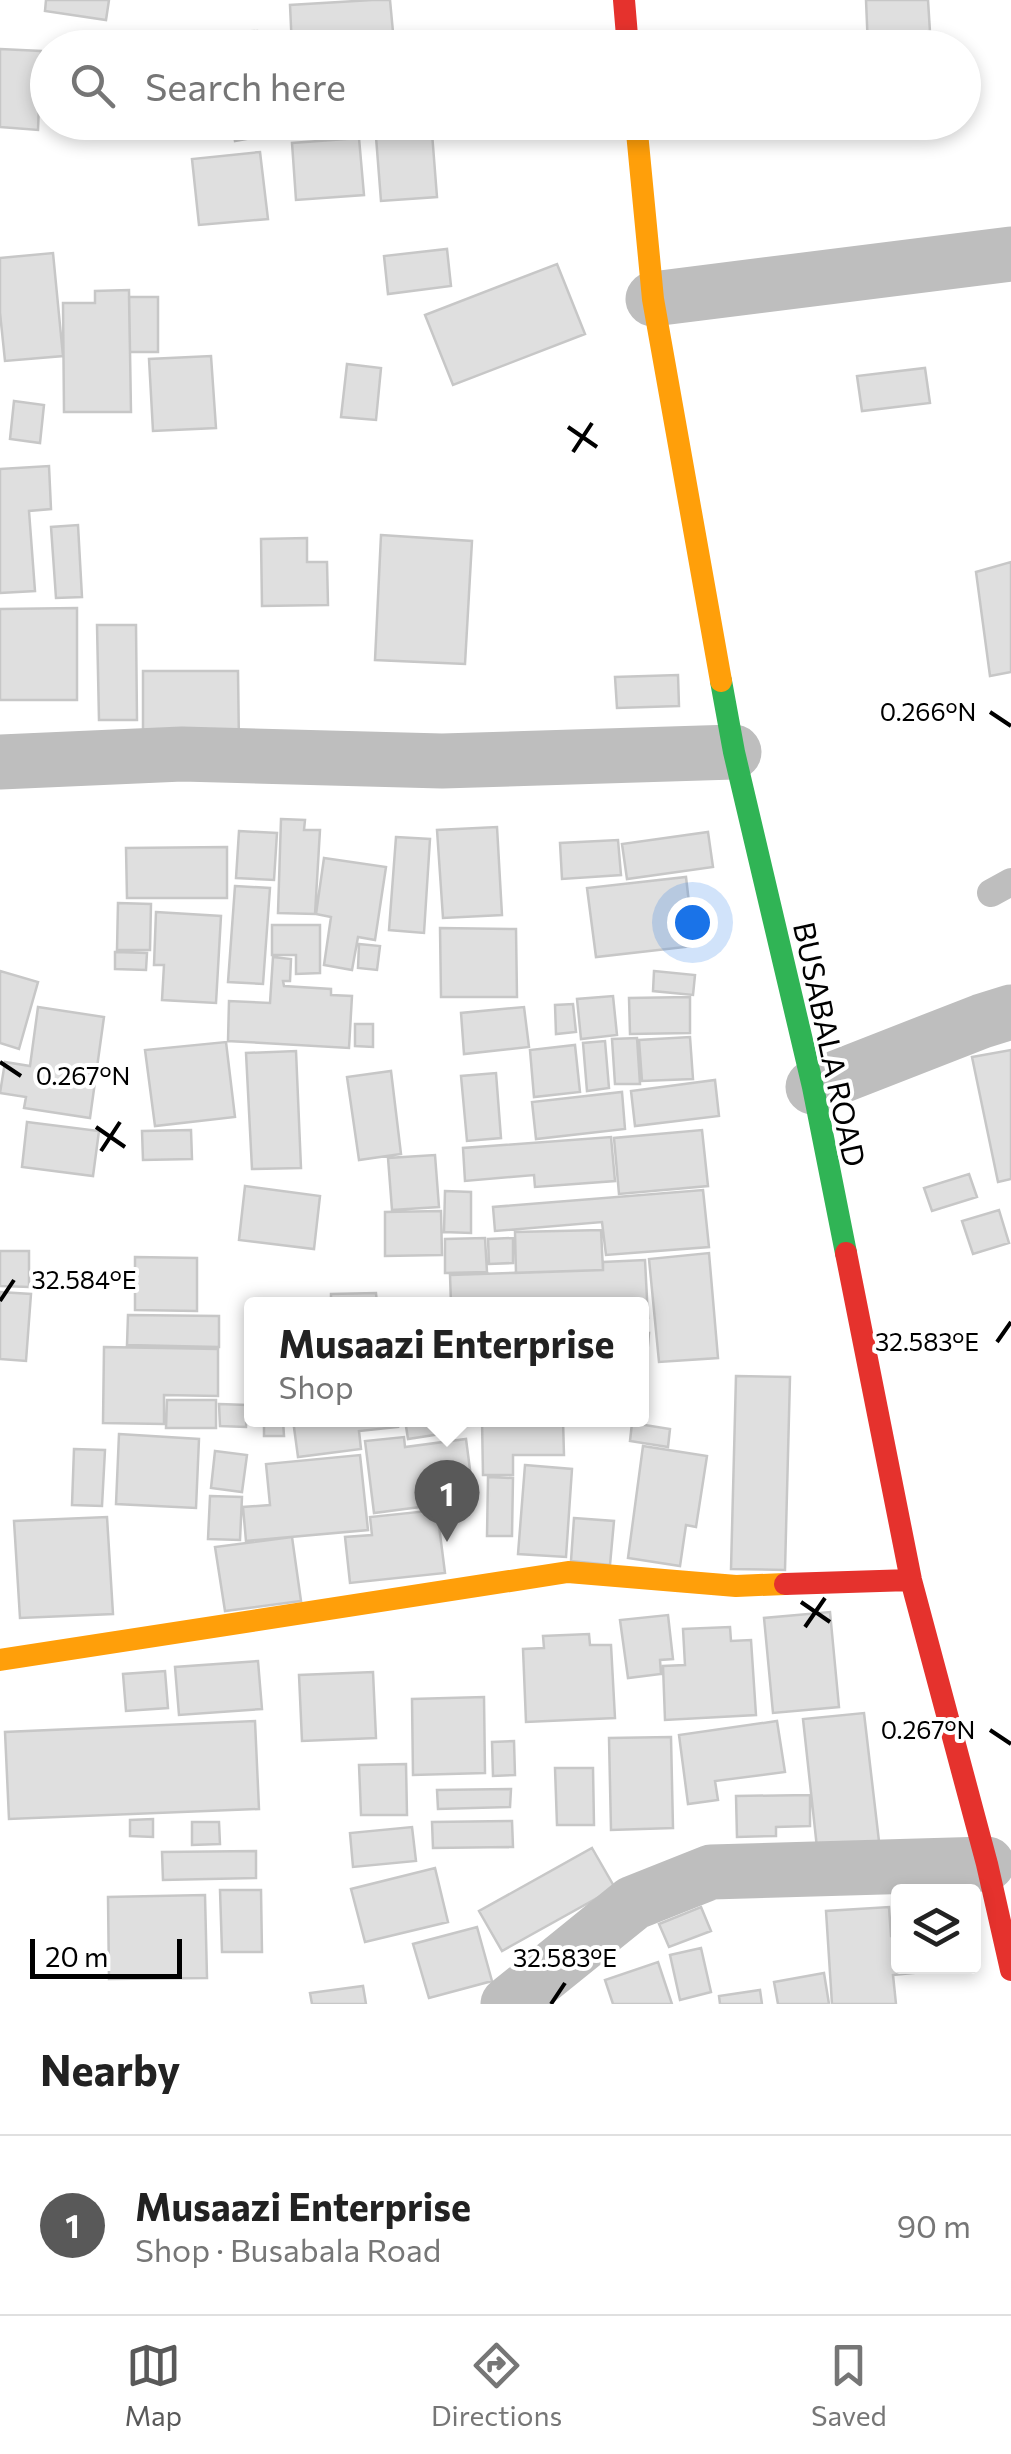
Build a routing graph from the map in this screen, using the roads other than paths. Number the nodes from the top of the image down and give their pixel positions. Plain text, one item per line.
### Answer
1 (624, 0) edge
2 (626, 30) edge
3 (638, 140) edge
4 (1011, 254) edge
5 (654, 298) junction
6 (734, 752) junction
7 (0, 762) edge
8 (1011, 1012) edge
9 (812, 1087) junction
10 (911, 1580) junction
11 (0, 1660) edge
12 (987, 1864) junction
13 (1011, 1970) edge
14 (508, 2004) edge

1 - 2 street
3 - 5 street, BUSABALA ROAD
4 - 5 street
5 - 6 street, BUSABALA ROAD
6 - 7 street
6 - 9 street, BUSABALA ROAD
8 - 9 street
9 - 10 street, BUSABALA ROAD
10 - 11 street
10 - 12 street, BUSABALA ROAD
12 - 13 street, BUSABALA ROAD
12 - 14 street

